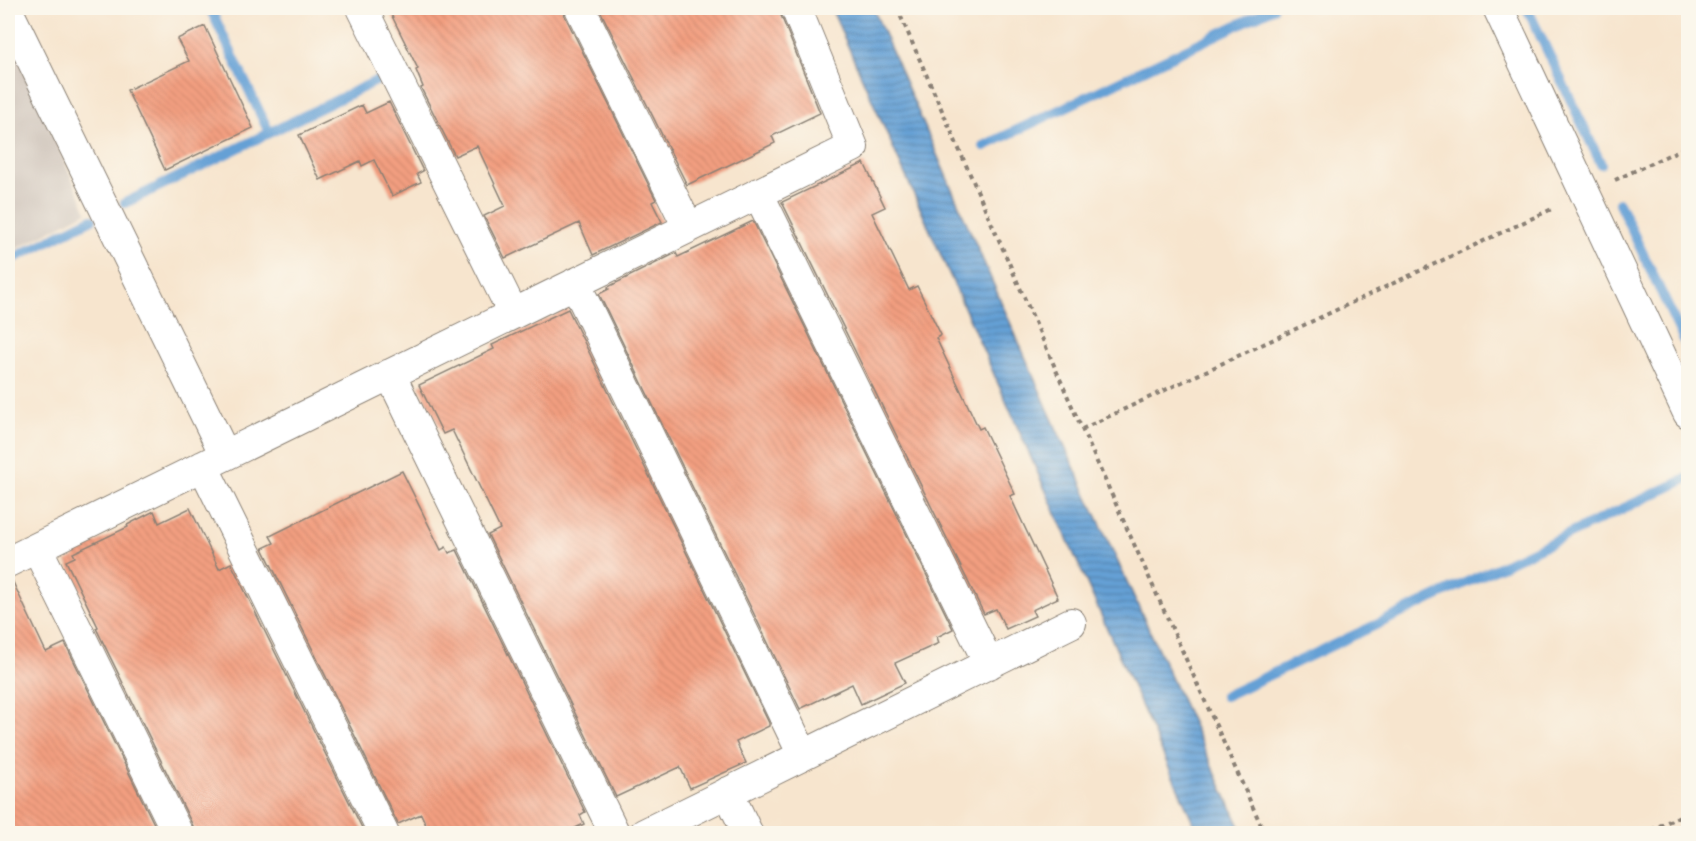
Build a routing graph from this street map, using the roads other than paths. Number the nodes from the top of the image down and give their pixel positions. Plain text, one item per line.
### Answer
1 (362, 8) edge
2 (580, 8) edge
3 (796, 8) edge
4 (1498, 8) edge
5 (8, 11) edge
6 (758, 193) junction
7 (688, 227) junction
8 (575, 283) junction
9 (513, 313) junction
10 (390, 374) junction
11 (1689, 413) edge
12 (214, 460) junction
13 (37, 548) junction
14 (8, 562) edge
15 (1071, 623) dead end
16 (989, 664) junction
17 (803, 755) junction
18 (728, 792) junction
19 (178, 834) edge
20 (384, 834) edge
21 (615, 834) edge
22 (644, 834) edge
23 (748, 834) edge

1 - 9 street
2 - 7 street
3 - 6 street
4 - 11 street
5 - 12 street
6 - 7 street
6 - 16 street
7 - 8 street
8 - 9 street
8 - 17 street
9 - 10 street
10 - 12 street
10 - 21 street
12 - 13 street
12 - 20 street
13 - 14 street
13 - 19 street
15 - 16 street
16 - 17 street
17 - 18 street
18 - 22 street
18 - 23 street

